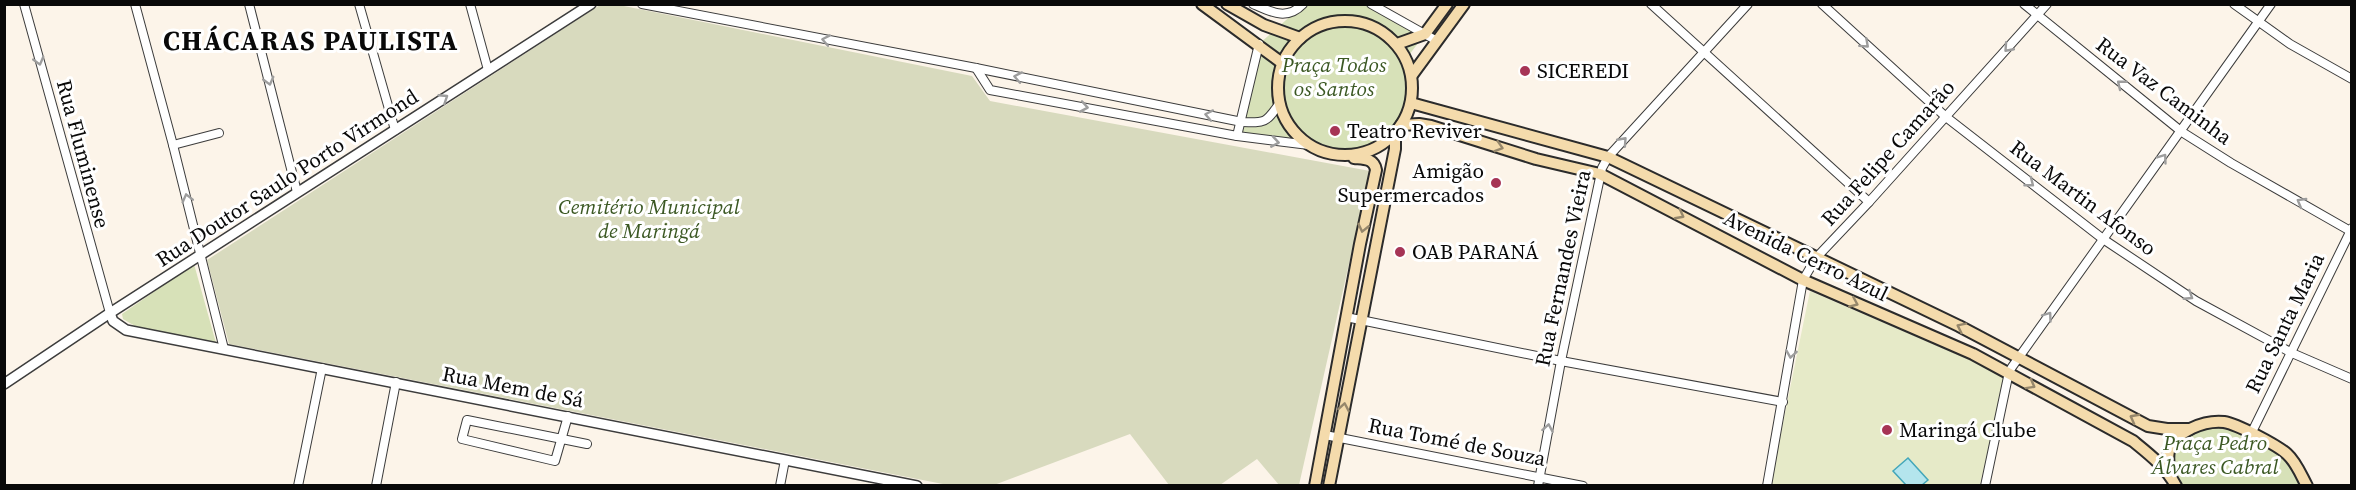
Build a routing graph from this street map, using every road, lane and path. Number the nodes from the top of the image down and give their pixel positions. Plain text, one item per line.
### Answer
1 (24, 4) edge
2 (135, 4) edge
3 (249, 4) edge
4 (359, 4) edge
5 (470, 4) edge
6 (591, 4) edge
7 (642, 4) edge
8 (1202, 4) edge
9 (1227, 4) edge
10 (1253, 4) edge
11 (1303, 4) edge
12 (1371, 4) edge
13 (1447, 4) edge
14 (1464, 4) edge
15 (1651, 4) edge
16 (1748, 4) edge
17 (1822, 4) edge
18 (2024, 4) edge
19 (2047, 4) edge
20 (2234, 4) edge
21 (2271, 4) edge
22 (2036, 16) junction
23 (2259, 23) junction
24 (1425, 34) junction
25 (1299, 38) junction
26 (1437, 41) junction
27 (1259, 44) junction
28 (1397, 44) junction
29 (1703, 51) junction
30 (1282, 63) junction
31 (976, 68) junction
32 (488, 70) junction
33 (1412, 75) junction
34 (2352, 79) edge
35 (1411, 103) junction
36 (1279, 104) junction
37 (1946, 117) junction
38 (1242, 122) junction
39 (1398, 129) junction
40 (395, 130) junction
41 (2182, 132) junction
42 (219, 133) dead end
43 (1237, 135) junction
44 (173, 145) junction
45 (1309, 146) junction
46 (1342, 156) junction
47 (1608, 157) junction
48 (1600, 174) junction
49 (297, 192) junction
50 (1869, 202) junction
51 (2351, 230) edge
52 (2103, 239) junction
53 (201, 255) junction
54 (1816, 258) junction
55 (1803, 280) junction
56 (110, 313) junction
57 (1346, 317) junction
58 (1360, 320) junction
59 (224, 349) junction
60 (2292, 353) junction
61 (2019, 356) junction
62 (1561, 361) junction
63 (322, 368) junction
64 (2009, 372) junction
65 (2352, 379) edge
66 (396, 382) junction
67 (4, 384) edge
68 (1783, 402) junction
69 (568, 416) junction
70 (2190, 429) junction
71 (2251, 434) junction
72 (1325, 435) junction
73 (1339, 437) junction
74 (562, 439) junction
75 (587, 444) dead end
76 (785, 460) junction
77 (1539, 481) edge
78 (2174, 481) edge
79 (891, 483) edge
80 (2304, 483) edge
81 (298, 486) edge
82 (376, 486) edge
83 (780, 486) edge
84 (917, 486) edge
85 (1315, 486) edge
86 (1329, 486) edge
87 (1583, 486) edge
88 (1767, 486) edge
89 (1985, 486) edge

1 -> 56 street, Rua Fluminense
2 - 44 street
3 -> 49 street
4 - 40 street
5 - 32 street
6 - 32 street, Rua Doutor Saulo Porto Virmond
31 -> 7 street
8 - 27 main road
9 - 25 main road
10 - 11 street
12 - 24 street
13 - 24 main road
14 - 26 main road
15 - 29 street
16 - 29 street, Rua Fernandes Vieira
17 -> 37 street, Rua Martin Afonso
18 - 22 street, Rua Vaz Caminha
19 - 22 street, Rua Felipe Camarão
20 - 23 street
21 - 23 street
22 -> 37 street, Rua Felipe Camarão
41 -> 22 street, Rua Vaz Caminha
23 - 34 street
23 - 41 street
24 - 26 street
24 - 28 main road
25 - 28 main road
25 - 30 main road
26 - 33 main road
27 - 30 main road
27 - 38 street
28 - 33 main road
47 -> 29 street, Rua Fernandes Vieira
29 - 50 street
30 - 36 main road
38 -> 31 street
31 -> 43 street
40 -> 32 street, Rua Doutor Saulo Porto Virmond
33 - 35 main road
35 - 39 main road
35 - 47 main road, Avenida Cerro Azul
36 - 38 street
36 - 45 main road
37 - 50 street, Rua Felipe Camarão
37 -> 52 street, Rua Martin Afonso
38 - 43 street
39 - 46 main road
39 -> 48 main road, Avenida Cerro Azul
39 - 58 main road
40 - 49 street, Rua Doutor Saulo Porto Virmond
51 -> 41 street, Rua Vaz Caminha
52 -> 41 street
42 - 44 street
43 -> 45 street
53 -> 44 street
45 - 46 main road
46 -> 57 main road
47 - 48 street, Rua Fernandes Vieira
47 - 54 main road, Avenida Cerro Azul
48 -> 55 main road, Avenida Cerro Azul
48 - 62 street, Rua Fernandes Vieira
49 - 53 street, Rua Doutor Saulo Porto Virmond
50 - 54 street, Rua Felipe Camarão
51 - 60 street, Rua Santa Maria
52 -> 60 street, Rua Martin Afonso
61 -> 52 street
53 - 56 street, Rua Doutor Saulo Porto Virmond
53 - 59 street
54 - 55 street, Rua Felipe Camarão
61 -> 54 main road, Avenida Cerro Azul
55 -> 64 main road, Avenida Cerro Azul
55 -> 68 street, Rua Felipe Camarão
56 - 59 street, Rua Mem de Sá
56 - 67 street, Rua Doutor Saulo Porto Virmond
57 - 58 street
57 - 72 main road
58 - 62 street
73 -> 58 main road
59 - 63 street, Rua Mem de Sá
60 - 65 street, Rua Martin Afonso
60 - 71 street, Rua Santa Maria
61 - 64 street
70 -> 61 main road, Avenida Cerro Azul
62 - 68 street
77 -> 62 street, Rua Fernandes Vieira
63 - 66 street, Rua Mem de Sá
63 - 81 street
64 -> 78 main road, Avenida Cerro Azul
64 - 89 street
66 - 69 street, Rua Mem de Sá
66 - 82 street
68 - 88 street, Rua Felipe Camarão
69 - 74 street
69 - 76 street, Rua Mem de Sá
70 - 71 main road
70 - 78 main road
71 - 80 main road
72 - 73 street, Rua Tomé de Souza
72 - 85 main road
73 - 77 street, Rua Tomé de Souza
73 - 86 main road
74 - 74 street
74 - 75 street
76 - 79 street, Rua Mem de Sá
76 - 83 street
77 - 87 street, Rua Tomé de Souza
79 - 84 street, Rua Mem de Sá

